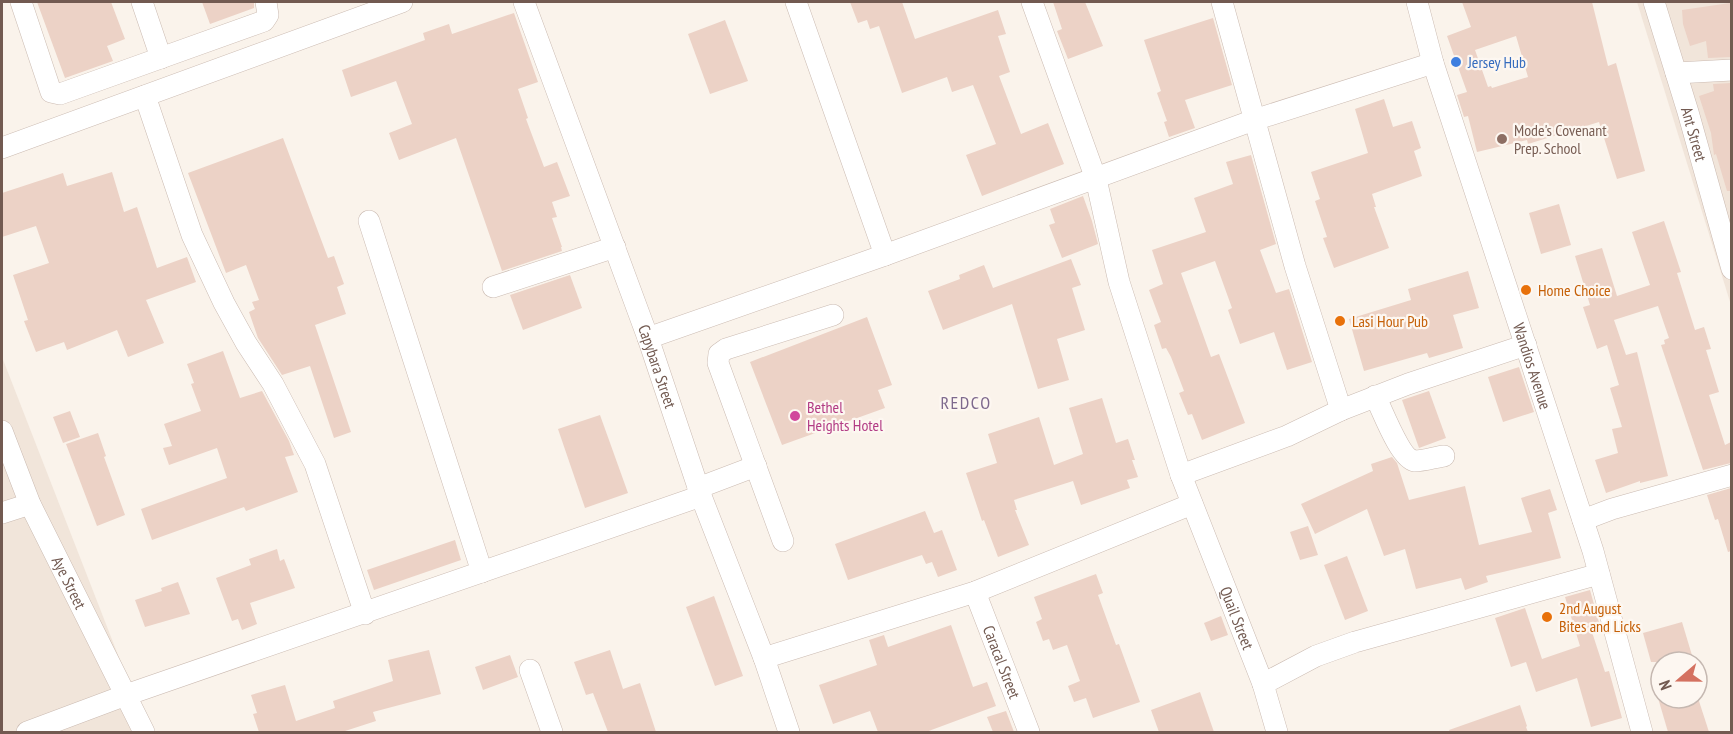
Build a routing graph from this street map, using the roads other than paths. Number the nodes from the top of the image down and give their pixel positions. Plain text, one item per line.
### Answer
1 (21, 2) edge
2 (142, 2) edge
3 (266, 2) edge
4 (402, 2) edge
5 (524, 2) edge
6 (796, 2) edge
7 (1032, 2) edge
8 (1222, 2) edge
9 (1416, 2) edge
10 (1654, 2) edge
11 (161, 58) junction
12 (1433, 63) junction
13 (1731, 70) edge
14 (1676, 73) junction
15 (145, 96) junction
16 (1254, 120) junction
17 (2, 148) edge
18 (1096, 179) junction
19 (369, 221) dead end
20 (615, 247) junction
21 (885, 255) junction
22 (1731, 269) edge
23 (494, 287) dead end
24 (833, 315) dead end
25 (648, 338) junction
26 (1526, 345) junction
27 (1375, 396) junction
28 (1341, 410) junction
29 (2, 431) edge
30 (1444, 456) dead end
31 (756, 466) junction
32 (1181, 475) junction
33 (1731, 475) edge
34 (700, 492) junction
35 (30, 504) junction
36 (1192, 504) junction
37 (2, 513) edge
38 (1583, 520) junction
39 (783, 541) dead end
40 (482, 572) junction
41 (1599, 574) junction
42 (975, 592) junction
43 (365, 614) junction
44 (764, 658) junction
45 (530, 670) dead end
46 (1263, 684) junction
47 (126, 695) junction
48 (27, 732) edge
49 (144, 732) edge
50 (552, 732) edge
51 (789, 732) edge
52 (1029, 732) edge
53 (1277, 732) edge
54 (1642, 732) edge

1 - 11 street
2 - 11 street
3 - 11 street
4 - 15 street
5 - 20 street, Capybara Street
6 - 21 street
7 - 18 street, Quail Street
8 - 16 street
9 - 12 street, Wandios Avenue
10 - 14 street, Ant Street
12 - 16 street
12 - 26 street, Wandios Avenue
13 - 14 street
14 - 22 street, Ant Street
15 - 17 street
15 - 43 street
16 - 18 street
16 - 28 street
18 - 21 street
18 - 32 street, Quail Street
19 - 40 street
20 - 23 street
20 - 25 street, Capybara Street
21 - 25 street
24 - 31 street
25 - 34 street, Capybara Street
26 - 27 street
26 - 38 street, Wandios Avenue
27 - 28 street
27 - 30 street
28 - 32 street
29 - 35 street, Aye Street
31 - 34 street
31 - 39 street
32 - 36 street, Quail Street
33 - 38 street
34 - 40 street
34 - 44 street, Capybara Street
35 - 37 street
35 - 47 street, Aye Street
36 - 42 street
36 - 46 street, Quail Street
38 - 41 street, Wandios Avenue
40 - 43 street
41 - 46 street
41 - 54 street, Wandios Avenue
42 - 44 street
42 - 52 street, Caracal Street
43 - 47 street
44 - 51 street, Capybara Street
45 - 50 street
46 - 53 street, Quail Street
47 - 48 street
47 - 49 street, Aye Street

